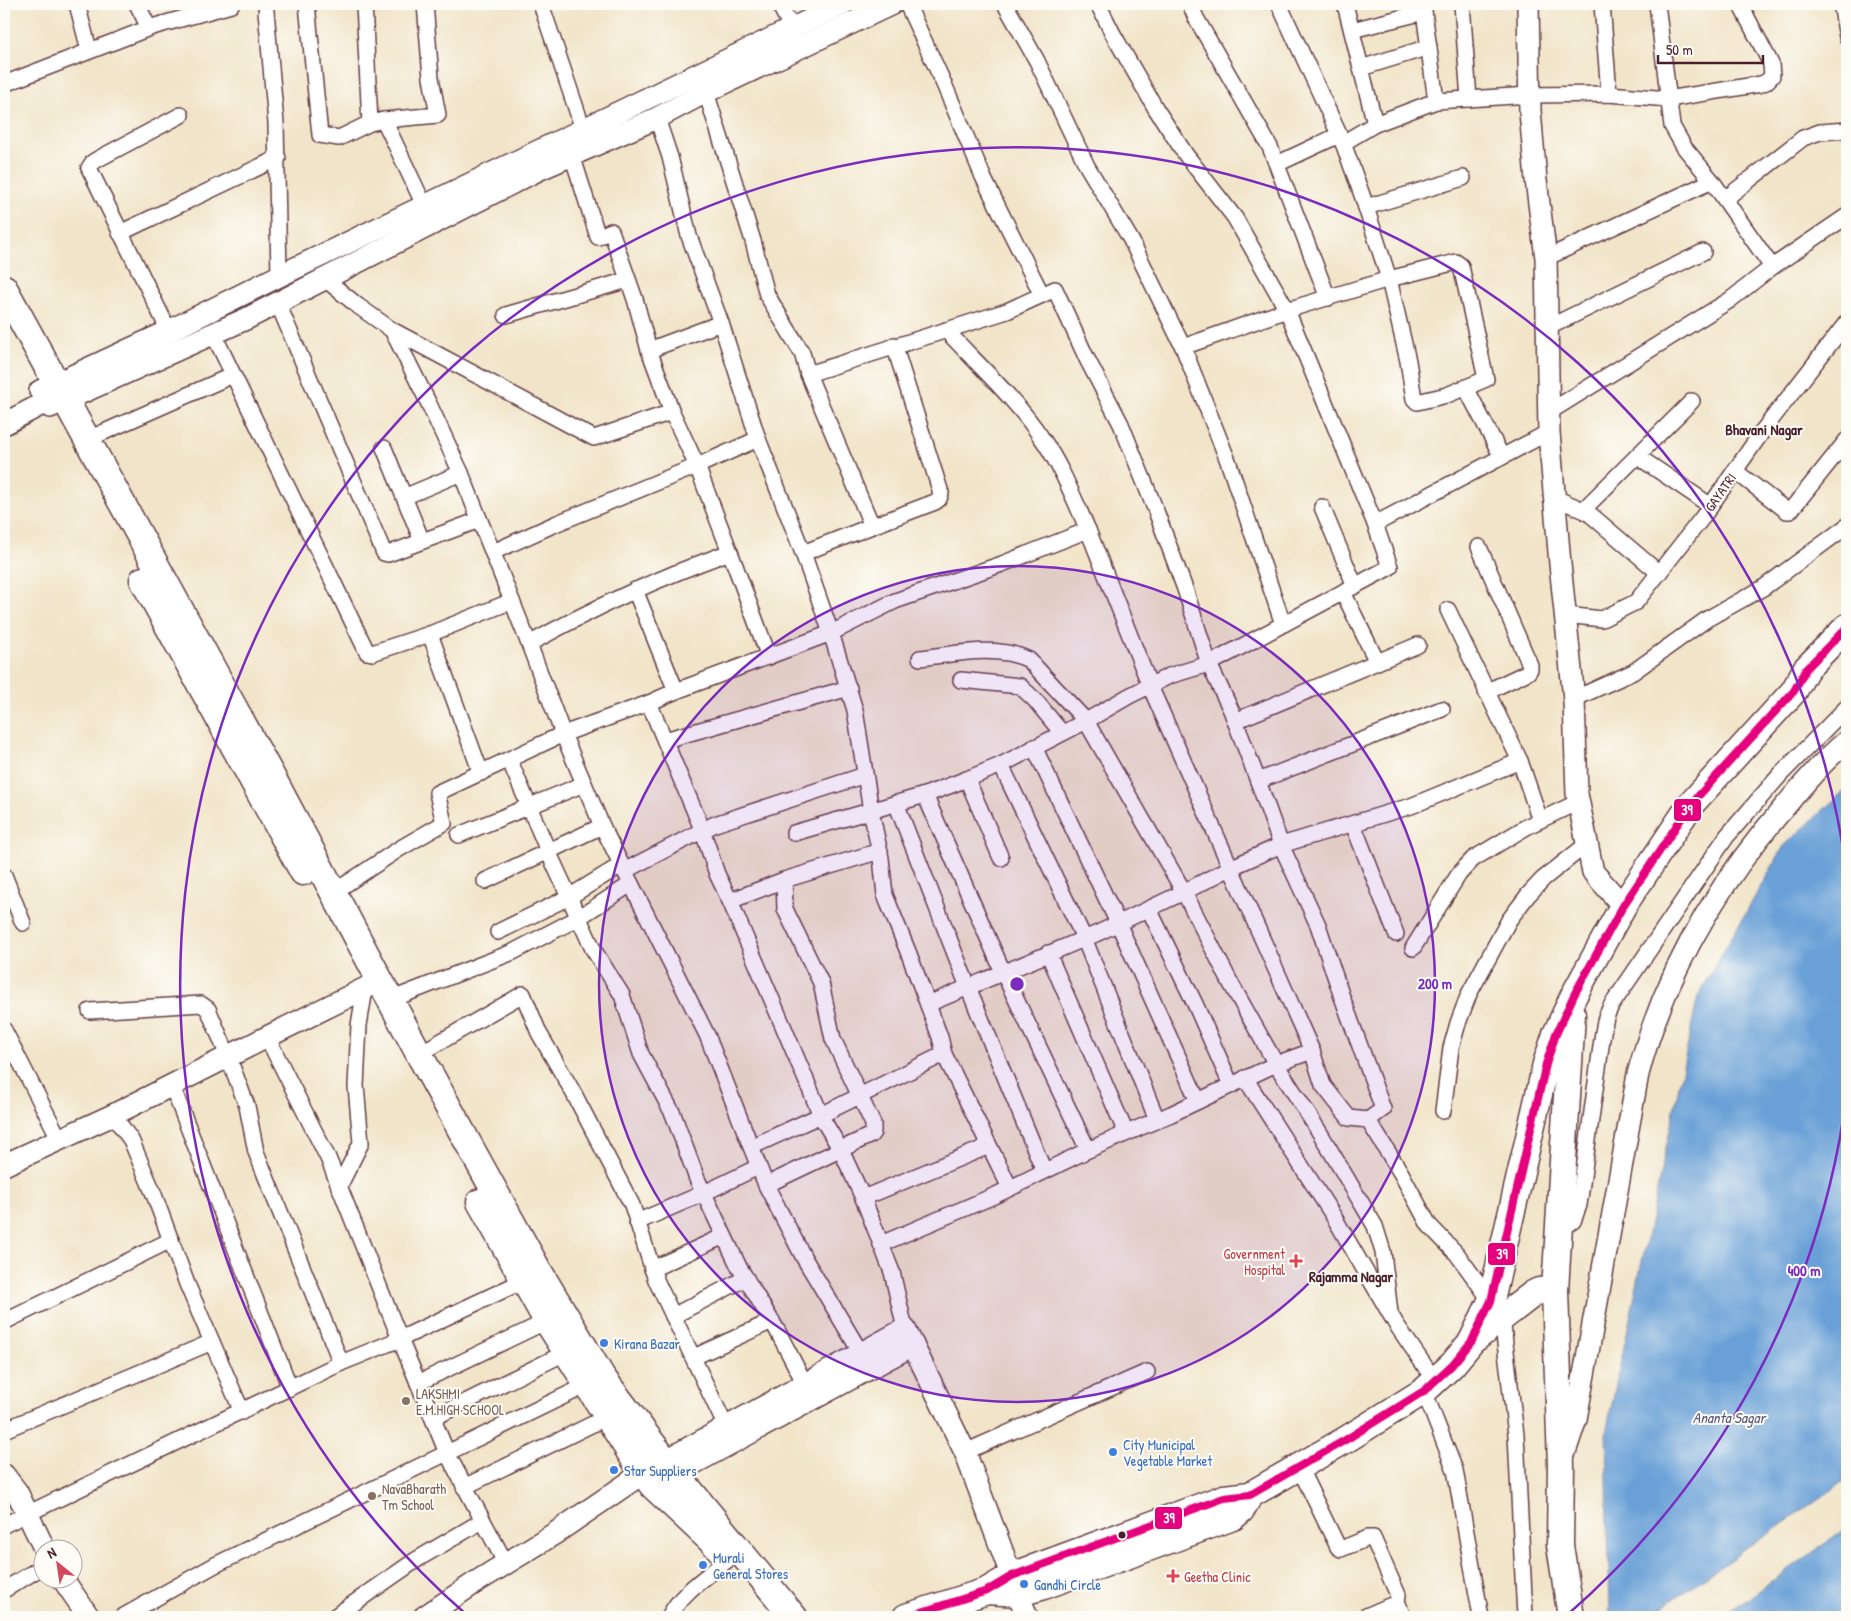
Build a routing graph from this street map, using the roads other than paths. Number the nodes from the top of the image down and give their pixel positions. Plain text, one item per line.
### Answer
1 (77, 4) edge
2 (137, 4) edge
3 (307, 4) edge
4 (364, 4) edge
5 (425, 4) edge
6 (541, 4) edge
7 (779, 4) edge
8 (843, 4) edge
9 (892, 4) edge
10 (907, 4) edge
11 (1005, 4) edge
12 (1098, 4) edge
13 (1190, 4) edge
14 (1279, 4) edge
15 (1344, 4) edge
16 (1462, 4) edge
17 (1528, 4) edge
18 (1602, 4) edge
19 (1657, 4) edge
20 (1740, 4) edge
21 (1841, 4) edge
22 (231, 5) dead end
23 (1423, 8) edge
24 (266, 11) dead end
25 (149, 28) junction
26 (792, 29) junction
27 (1352, 30) junction
28 (1847, 37) edge
29 (1429, 47) junction
30 (89, 50) junction
31 (1361, 68) junction
32 (4, 84) edge
33 (706, 92) junction
34 (1608, 94) junction
35 (1530, 96) junction
36 (1468, 99) junction
37 (1668, 99) junction
38 (1436, 101) junction
39 (181, 115) dead end
40 (657, 118) junction
41 (377, 122) junction
42 (1374, 124) junction
43 (583, 129) junction
44 (1847, 130) edge
45 (1341, 139) junction
46 (572, 155) junction
47 (278, 158) junction
48 (1277, 164) junction
49 (1463, 178) dead end
50 (1712, 180) junction
51 (1725, 199) junction
52 (424, 205) junction
53 (1366, 207) junction
54 (1847, 216) edge
55 (120, 233) junction
56 (1703, 252) dead end
57 (1546, 258) junction
58 (1772, 267) junction
59 (279, 276) junction
60 (325, 279) junction
61 (1388, 279) junction
62 (628, 280) junction
63 (4, 288) edge
64 (1042, 295) junction
65 (1328, 298) junction
66 (281, 301) junction
67 (1287, 310) junction
68 (506, 315) dead end
69 (721, 322) junction
70 (1847, 322) edge
71 (4, 324) edge
72 (1546, 328) junction
73 (392, 330) junction
74 (946, 330) junction
75 (169, 331) junction
76 (213, 334) junction
77 (894, 346) junction
78 (1183, 347) junction
79 (649, 350) junction
80 (808, 374) junction
81 (233, 375) junction
82 (1466, 388) junction
83 (51, 397) junction
84 (1692, 401) dead end
85 (672, 412) junction
86 (1549, 422) junction
87 (4, 424) edge
88 (758, 439) junction
89 (86, 440) junction
90 (1847, 440) edge
91 (384, 448) dead end
92 (1502, 456) junction
93 (1637, 456) junction
94 (697, 466) junction
95 (1735, 472) junction
96 (461, 474) junction
97 (404, 497) junction
98 (1555, 498) junction
99 (1711, 506) junction
100 (1322, 507) dead end
101 (1583, 510) junction
102 (478, 520) junction
103 (1375, 524) junction
104 (872, 526) junction
105 (1847, 526) edge
106 (1088, 530) junction
107 (422, 541) junction
108 (1478, 547) dead end
109 (493, 552) junction
110 (730, 552) junction
111 (803, 553) junction
112 (1659, 573) junction
113 (1349, 589) junction
114 (635, 590) junction
115 (512, 601) junction
116 (1448, 610) dead end
117 (1566, 615) junction
118 (1283, 624) junction
119 (1847, 627) edge
120 (831, 633) junction
121 (430, 634) junction
122 (529, 644) junction
123 (1418, 646) dead end
124 (1847, 650) edge
125 (769, 657) junction
126 (920, 658) dead end
127 (1377, 662) junction
128 (1209, 664) junction
129 (962, 680) dead end
130 (1150, 686) junction
131 (849, 688) junction
132 (676, 691) junction
133 (1794, 691) junction
134 (1486, 692) junction
135 (1574, 699) junction
136 (649, 703) junction
137 (1847, 707) edge
138 (1442, 709) dead end
139 (1086, 721) junction
140 (1236, 721) junction
141 (1062, 733) junction
142 (563, 734) junction
143 (665, 740) junction
144 (1847, 741) edge
145 (1034, 747) junction
146 (508, 759) junction
147 (1520, 761) junction
148 (1001, 765) junction
149 (481, 772) junction
150 (865, 775) junction
151 (967, 779) junction
152 (1258, 781) junction
153 (584, 784) junction
154 (270, 792) junction
155 (925, 795) junction
156 (1578, 802) junction
157 (896, 803) junction
158 (528, 806) junction
159 (871, 811) junction
160 (1540, 820) junction
161 (1354, 824) junction
162 (602, 826) junction
163 (702, 829) junction
164 (794, 833) dead end
165 (459, 835) dead end
166 (1587, 844) junction
167 (1281, 845) junction
168 (548, 851) junction
169 (880, 851) junction
170 (1001, 858) dead end
171 (622, 868) junction
172 (1230, 868) junction
173 (4, 875) edge
174 (784, 880) junction
175 (485, 881) dead end
176 (631, 884) junction
177 (334, 892) junction
178 (1184, 892) junction
179 (569, 897) junction
180 (730, 901) junction
181 (1623, 906) junction
182 (1149, 909) junction
183 (578, 918) junction
184 (23, 923) dead end
185 (1118, 923) junction
186 (498, 932) dead end
187 (1396, 934) dead end
188 (1084, 938) junction
189 (1413, 948) dead end
190 (1048, 953) junction
191 (1003, 972) junction
192 (968, 987) junction
193 (379, 990) junction
194 (1574, 995) junction
195 (928, 1004) junction
196 (90, 1011) dead end
197 (5, 1035) edge
198 (267, 1037) junction
199 (1312, 1051) junction
200 (419, 1054) junction
201 (944, 1054) junction
202 (228, 1056) junction
203 (1276, 1064) junction
204 (1245, 1078) junction
205 (1231, 1085) junction
206 (172, 1086) junction
207 (860, 1096) junction
208 (1198, 1101) junction
209 (1443, 1111) dead end
210 (113, 1115) junction
211 (821, 1115) junction
212 (1157, 1120) junction
213 (1368, 1120) junction
214 (1126, 1133) junction
215 (60, 1140) junction
216 (989, 1146) junction
217 (751, 1147) junction
218 (840, 1150) junction
219 (1088, 1150) junction
220 (4, 1165) edge
221 (758, 1166) junction
222 (1044, 1171) junction
223 (766, 1185) junction
224 (339, 1187) junction
225 (1010, 1188) junction
226 (704, 1193) junction
227 (863, 1198) junction
228 (637, 1222) junction
229 (1558, 1230) junction
230 (724, 1236) junction
231 (171, 1240) junction
232 (881, 1244) junction
233 (652, 1269) junction
234 (746, 1278) junction
235 (524, 1282) junction
236 (1555, 1290) junction
237 (1497, 1309) junction
238 (1390, 1313) junction
239 (673, 1316) junction
240 (547, 1321) junction
241 (4, 1322) edge
242 (772, 1322) junction
243 (909, 1337) junction
244 (400, 1339) junction
245 (212, 1342) junction
246 (567, 1352) junction
247 (860, 1353) junction
248 (694, 1357) junction
249 (341, 1364) junction
250 (1147, 1372) dead end
251 (418, 1383) junction
252 (805, 1384) junction
253 (587, 1385) junction
254 (1430, 1386) junction
255 (290, 1388) junction
256 (242, 1412) junction
257 (607, 1417) junction
258 (432, 1418) junction
259 (726, 1427) junction
260 (4, 1430) edge
261 (965, 1452) junction
262 (447, 1453) junction
263 (1561, 1465) junction
264 (1299, 1467) junction
265 (659, 1473) junction
266 (4, 1475) edge
267 (464, 1487) junction
268 (28, 1515) junction
269 (482, 1521) junction
270 (4, 1525) edge
271 (39, 1538) edge
272 (730, 1558) junction
273 (506, 1564) junction
274 (32, 1573) edge
275 (1015, 1584) junction
276 (69, 1588) edge
277 (4, 1590) edge
278 (1397, 1601) junction
279 (431, 1615) edge
280 (1525, 1615) edge
281 (89, 1617) edge
282 (122, 1617) edge
283 (334, 1617) edge
284 (668, 1617) edge
285 (777, 1617) edge
286 (794, 1617) edge
287 (908, 1617) edge
288 (1027, 1617) edge
289 (1364, 1617) edge
290 (1403, 1617) edge
291 (1481, 1617) edge
292 (1510, 1617) edge
293 (1572, 1617) edge

1 - 30 street
2 - 25 street
3 - 41 street
4 - 41 street
5 - 41 street
6 - 43 street
7 - 26 street
8 - 26 street
9 - 33 street
10 - 64 street
11 - 78 street
12 - 67 street
13 - 48 street
14 - 45 street
15 - 27 street
16 - 36 street
17 - 35 street
18 - 34 street
19 - 37 street
20 - 37 street
21 - 28 street
22 - 25 street
23 - 27 street
23 - 29 street
24 - 47 street
25 - 30 street
26 - 43 street
27 - 31 street
29 - 31 street
29 - 38 street
30 - 32 street
31 - 42 street
33 - 40 street
33 - 80 street
34 - 35 street
34 - 37 street
35 - 36 street
35 - 57 street
36 - 38 street
37 - 50 street
38 - 42 street
39 - 55 street
40 - 46 street
40 - 69 street
41 - 52 street
42 - 45 street
43 - 52 street
44 - 51 street
45 - 48 street
45 - 53 street
46 - 60 street
46 - 62 street
47 - 55 street
47 - 59 street
48 - 65 street
49 - 53 street
50 - 51 street
50 - 57 street
51 - 58 street
52 - 59 street
53 - 61 street
54 - 58 street
55 - 75 street
56 - 72 street
57 - 72 street
58 - 86 street
59 - 75 street
60 - 66 street
60 - 73 street
61 - 65 street
61 - 82 street
61 - 82 street
62 - 68 street
62 - 79 street
63 - 83 highway
64 - 74 street
64 - 128 street
65 - 67 street
66 - 76 street
66 - 107 street
67 - 78 street
67 - 103 street
69 - 79 street
69 - 88 street
70 - 95 street, GAYATRI
71 - 83 highway
72 - 86 street
73 - 85 street
73 - 96 street
74 - 77 street
74 - 106 street
75 - 83 street
76 - 81 street
76 - 83 street
77 - 80 street
77 - 104 street
78 - 118 street
79 - 85 street
80 - 104 street
81 - 89 street
81 - 121 street
82 - 92 street
83 - 87 street
83 - 89 highway
83 - 154 highway
84 - 93 street
85 - 94 street
86 - 92 street
86 - 98 street
88 - 94 street
88 - 111 street
89 - 154 highway
90 - 95 street
91 - 97 street
92 - 103 street
93 - 99 street
93 - 101 street
94 - 109 street
94 - 110 street
95 - 99 street, GAYATRI
96 - 97 street
96 - 102 street
97 - 107 street
98 - 101 street
98 - 117 street
99 - 112 street, GAYATRI
100 - 113 street
101 - 112 street
102 - 107 street
102 - 109 street
103 - 113 street
104 - 111 street
105 - 135 street
106 - 120 street
106 - 130 street
108 - 134 street
109 - 115 street
110 - 114 street
110 - 125 street
111 - 120 street
112 - 117 street, GAYATRI
113 - 118 street
113 - 127 street
114 - 122 street
114 - 132 street
115 - 121 street
115 - 122 street
116 - 134 street
117 - 135 street
118 - 128 street
119 - 133 highway
120 - 125 street
120 - 131 street
121 - 149 street
122 - 142 street
123 - 127 street
124 - 133 highway
125 - 132 street
126 - 139 street
127 - 140 street
128 - 130 street
128 - 140 street
129 - 141 street
130 - 139 street
130 - 172 street
131 - 143 street
131 - 150 street
132 - 136 street
133 - 181 highway
134 - 147 street
135 - 156 street
136 - 142 street
136 - 143 street
137 - 229 street
138 - 152 street
139 - 141 street
139 - 178 street
140 - 152 street
141 - 145 street
142 - 146 street
142 - 153 street
143 - 163 street
144 - 263 street
145 - 148 street
145 - 185 street
146 - 149 street
146 - 158 street
147 - 160 street
147 - 161 street
148 - 151 street
148 - 188 street
149 - 177 street
150 - 159 street
150 - 163 street
151 - 155 street
151 - 170 street
152 - 167 street
153 - 158 street
153 - 162 street
154 - 177 highway
154 - 193 highway
155 - 157 street
155 - 191 street
156 - 160 street
156 - 166 street
157 - 159 street
157 - 192 street
158 - 165 street
158 - 168 street
159 - 164 street
159 - 169 street
160 - 189 street
161 - 167 street
161 - 187 street
162 - 168 street
162 - 171 street
163 - 171 street
163 - 180 street
166 - 181 street
166 - 209 street
167 - 172 street
167 - 213 street
168 - 175 street
168 - 179 street
169 - 174 street
169 - 195 street
171 - 176 street
171 - 179 street
172 - 178 street
172 - 199 street
173 - 184 street
174 - 180 street
174 - 207 street
176 - 183 street
176 - 217 street
177 - 193 highway
178 - 182 street
178 - 203 street
179 - 183 street
179 - 186 street
180 - 211 street
181 - 194 highway
182 - 185 street
182 - 205 street
183 - 193 street
183 - 226 street
185 - 188 street
185 - 208 street
188 - 190 street
188 - 212 street
190 - 191 street
190 - 214 street
191 - 192 street
191 - 219 street
192 - 195 street
192 - 222 street
193 - 198 street
193 - 200 highway
193 - 224 street
193 - 235 highway
194 - 229 highway
194 - 237 highway
195 - 201 street
196 - 202 street
197 - 215 street
198 - 202 street
198 - 224 street
199 - 203 street
199 - 213 street
200 - 228 street
200 - 265 highway
201 - 207 street
201 - 216 street
202 - 206 street
202 - 249 street
203 - 204 street
203 - 238 street
204 - 205 street
204 - 238 street
205 - 208 street
206 - 210 street
206 - 255 street
207 - 211 street
207 - 218 street
208 - 212 street
210 - 215 street
210 - 231 street
211 - 217 street
211 - 218 street
212 - 214 street
213 - 237 street
214 - 219 street
215 - 220 street
216 - 225 street
216 - 227 street
217 - 221 street
218 - 223 street
218 - 227 street
219 - 222 street
221 - 223 street
221 - 226 street
222 - 225 street
223 - 247 street
224 - 244 street
225 - 232 street
226 - 228 street
226 - 230 street
227 - 232 street
228 - 233 street
229 - 236 highway
230 - 233 street
230 - 234 street
231 - 241 street
231 - 245 street
232 - 243 street
233 - 239 street
234 - 239 street
234 - 242 street
235 - 240 highway
235 - 244 street
236 - 237 highway
236 - 263 highway
237 - 254 highway
237 - 280 street
238 - 254 street
239 - 248 street
240 - 246 highway
240 - 251 street
242 - 248 street
242 - 252 street
243 - 247 street
243 - 261 street
243 - 265 street
244 - 249 street
244 - 251 street
245 - 256 street
245 - 260 street
246 - 253 highway
246 - 258 street
247 - 252 street
248 - 259 street
249 - 255 street
250 - 261 street
251 - 258 street
252 - 259 street
253 - 257 highway
253 - 262 street
254 - 264 highway
254 - 291 street
255 - 256 street
256 - 268 street
257 - 265 highway
257 - 267 street
258 - 262 street
259 - 265 street
261 - 275 street
262 - 267 street
262 - 282 street
263 - 293 highway
264 - 275 highway
264 - 278 street
265 - 272 highway
265 - 273 street
265 - 286 highway
266 - 268 street
267 - 269 street
268 - 270 street
268 - 271 street
269 - 273 street
269 - 283 street
272 - 284 street
272 - 285 highway
273 - 279 street
274 - 277 street
275 - 287 highway
275 - 288 street
276 - 281 street
278 - 289 street
278 - 290 street
280 - 292 street

